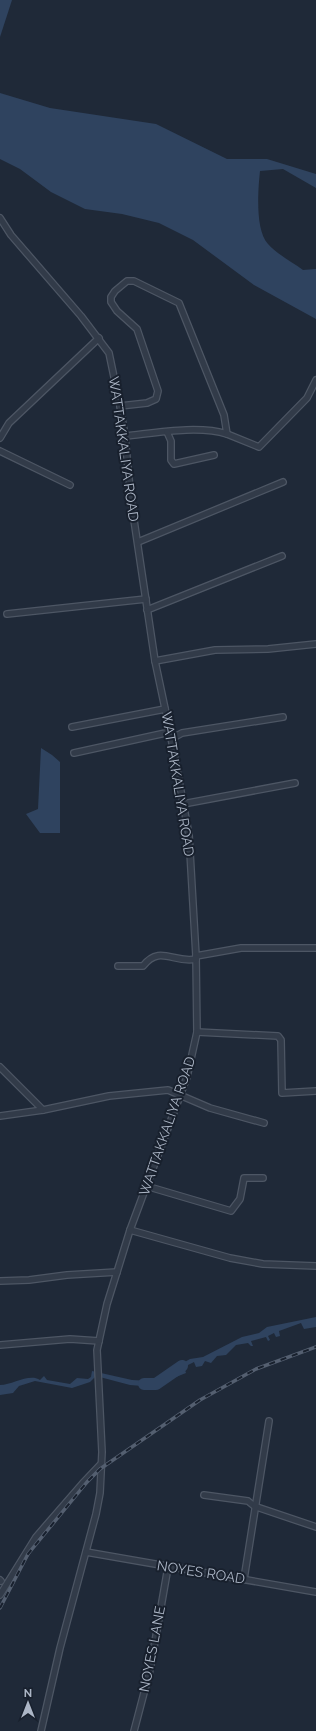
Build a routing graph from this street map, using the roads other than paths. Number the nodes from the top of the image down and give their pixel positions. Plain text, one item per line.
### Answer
1 (0, 218) edge
2 (99, 338) junction
3 (316, 380) edge
4 (120, 406) junction
5 (167, 432) junction
6 (227, 434) junction
7 (125, 436) junction
8 (0, 438) edge
9 (0, 451) edge
10 (214, 455) dead end
11 (282, 482) dead end
12 (70, 485) dead end
13 (138, 542) junction
14 (282, 556) dead end
15 (146, 600) junction
16 (147, 610) junction
17 (7, 614) dead end
18 (316, 644) edge
19 (155, 661) junction
20 (165, 709) junction
21 (283, 717) dead end
22 (72, 727) dead end
23 (170, 732) junction
24 (171, 739) junction
25 (74, 753) dead end
26 (295, 783) dead end
27 (183, 804) junction
28 (316, 948) edge
29 (196, 957) junction
30 (118, 966) dead end
31 (197, 1032) junction
32 (0, 1067) edge
33 (316, 1091) edge
34 (179, 1095) junction
35 (43, 1110) junction
36 (0, 1116) edge
37 (264, 1123) dead end
38 (263, 1178) dead end
39 (146, 1186) junction
40 (130, 1230) junction
41 (316, 1266) edge
42 (117, 1272) junction
43 (0, 1281) edge
44 (99, 1341) junction
45 (0, 1345) edge
46 (269, 1421) dead end
47 (100, 1464) junction
48 (204, 1495) dead end
49 (254, 1506) junction
50 (316, 1527) edge
51 (86, 1552) junction
52 (168, 1567) junction
53 (244, 1578) junction
54 (316, 1592) edge
55 (0, 1595) edge
56 (41, 1731) edge
57 (134, 1731) edge

1 - 2 street, WATTAKKALIYA ROAD
2 - 4 street, WATTAKKALIYA ROAD
2 - 8 street
3 - 6 street
4 - 6 street
4 - 7 street, WATTAKKALIYA ROAD
5 - 6 street
5 - 7 street
5 - 10 street
7 - 13 street, WATTAKKALIYA ROAD
9 - 12 street
11 - 13 street
13 - 15 street, WATTAKKALIYA ROAD
14 - 16 street
15 - 16 street, WATTAKKALIYA ROAD
15 - 17 street
16 - 19 street, WATTAKKALIYA ROAD
18 - 19 street
19 - 20 street, WATTAKKALIYA ROAD
20 - 22 street
20 - 23 street, WATTAKKALIYA ROAD
21 - 24 street
23 - 24 street, WATTAKKALIYA ROAD
23 - 25 street
24 - 27 street, WATTAKKALIYA ROAD
26 - 27 street
27 - 29 street, WATTAKKALIYA ROAD
28 - 29 street
29 - 30 street
29 - 31 street, WATTAKKALIYA ROAD
31 - 33 street
31 - 34 street, WATTAKKALIYA ROAD
32 - 35 street
34 - 35 street
34 - 37 street
34 - 39 street, WATTAKKALIYA ROAD
35 - 36 street
38 - 39 street
39 - 40 street, WATTAKKALIYA ROAD
40 - 41 street
40 - 42 street, WATTAKKALIYA ROAD
42 - 43 street
42 - 44 street, WATTAKKALIYA ROAD
44 - 45 street
44 - 47 street, WATTAKKALIYA ROAD
46 - 49 street
47 - 51 street, WATTAKKALIYA ROAD
47 - 55 street
48 - 49 street
49 - 50 street
49 - 53 street
51 - 52 street, NOYES ROAD
51 - 56 street, WATTAKKALIYA ROAD
52 - 53 street, NOYES ROAD
52 - 57 street, NOYES LANE
53 - 54 street, NOYES ROAD

